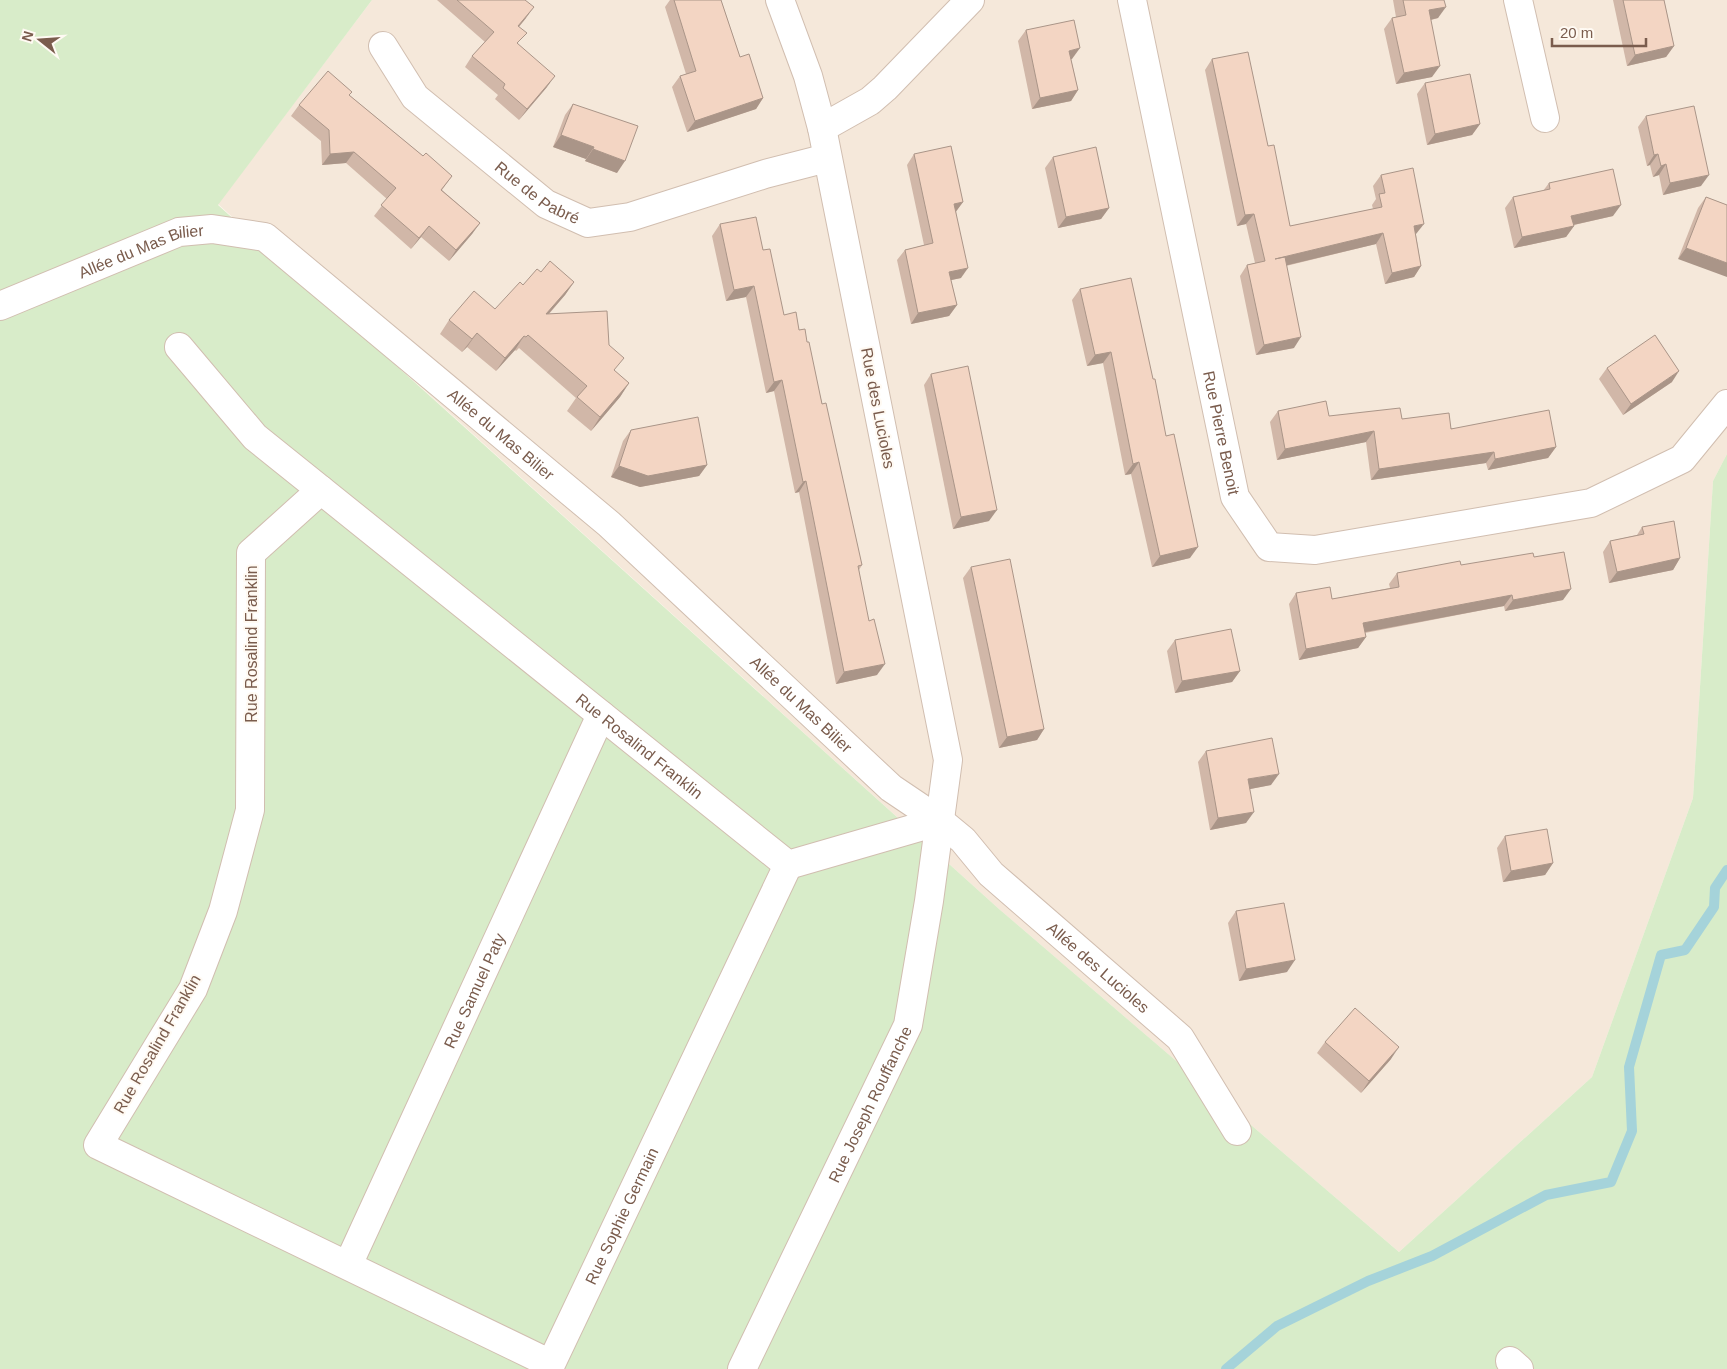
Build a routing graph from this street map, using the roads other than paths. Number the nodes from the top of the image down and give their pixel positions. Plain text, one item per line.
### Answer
1 (780, 0) edge
2 (970, 0) edge
3 (1132, 0) edge
4 (1518, 0) edge
5 (383, 46) dead end
6 (1545, 118) dead end
7 (822, 128) junction
8 (827, 158) junction
9 (0, 306) edge
10 (179, 347) dead end
11 (1727, 404) edge
12 (321, 490) junction
13 (601, 714) junction
14 (940, 821) junction
15 (788, 865) junction
16 (1237, 1131) dead end
17 (348, 1265) junction
18 (742, 1369) edge

1 - 7 street, Rue des Lucioles
2 - 7 street
3 - 11 street, Rue Pierre Benoit
4 - 6 street
5 - 8 street, Rue de Pabré
7 - 8 street, Rue des Lucioles
8 - 14 street, Rue des Lucioles
9 - 14 street, Allée du Mas Bilier
10 - 12 street, Rue Rosalind Franklin
12 - 13 street, Rue Rosalind Franklin
12 - 17 street, Rue Rosalind Franklin
13 - 15 street, Rue Rosalind Franklin
13 - 17 street, Rue Samuel Paty
14 - 15 street
14 - 16 street, Allée des Lucioles
14 - 18 street, Rue Joseph Rouffanche
15 - 17 street, Rue Sophie Germain

